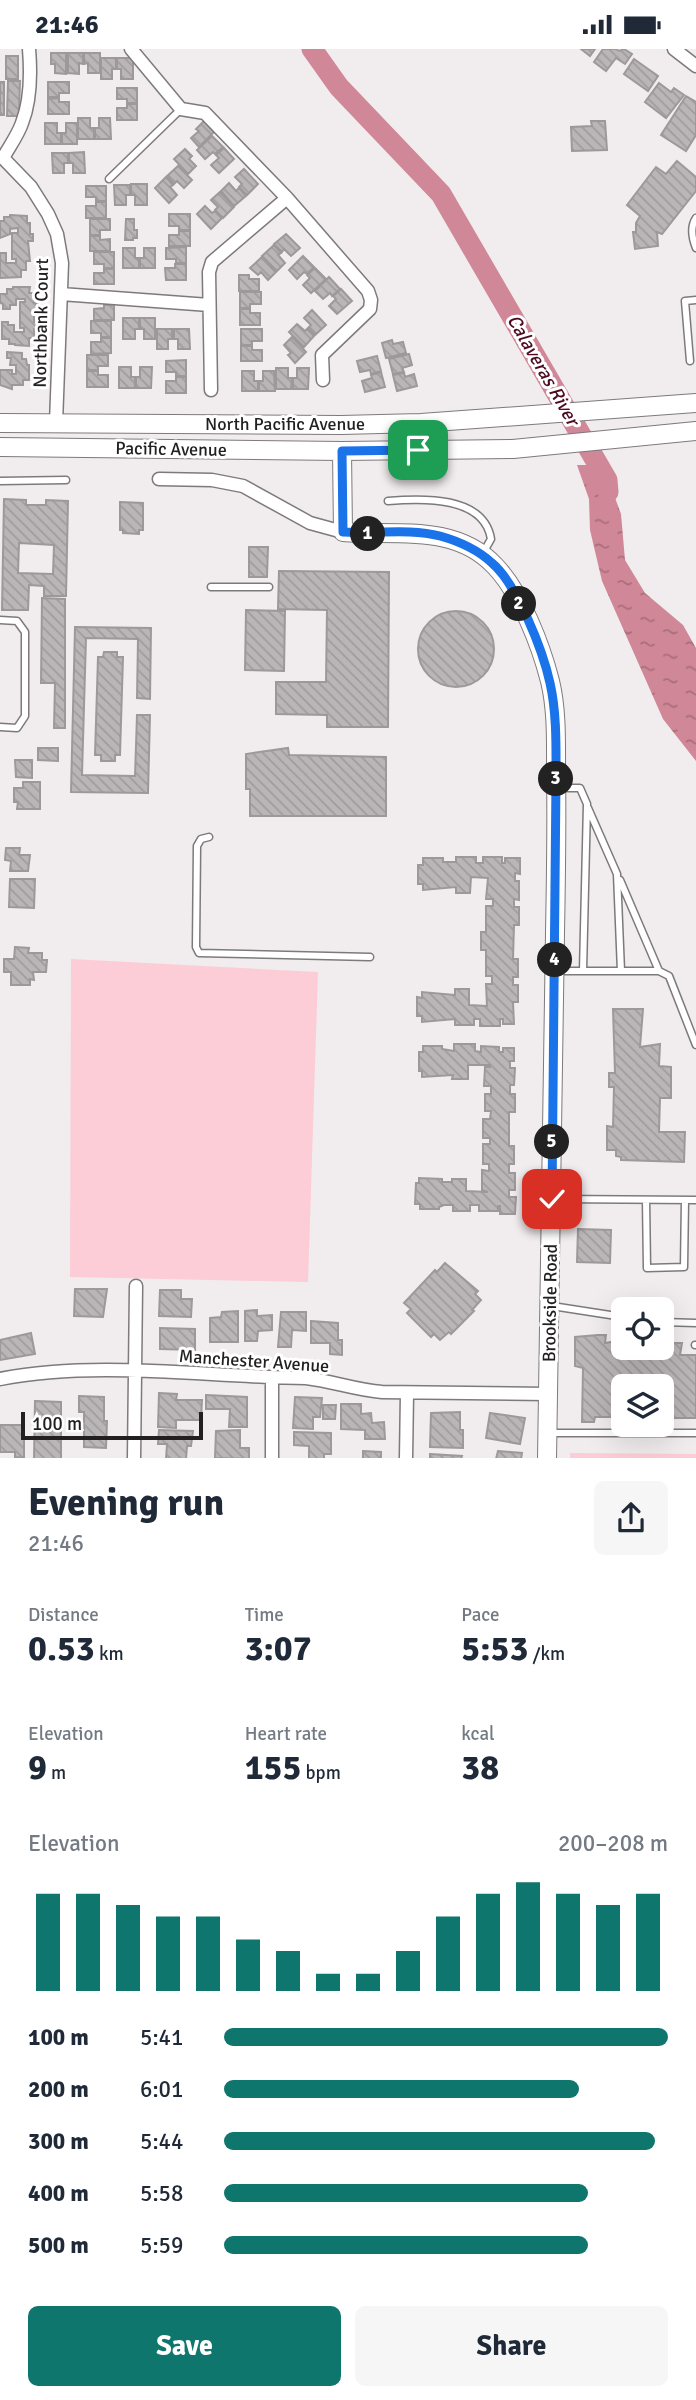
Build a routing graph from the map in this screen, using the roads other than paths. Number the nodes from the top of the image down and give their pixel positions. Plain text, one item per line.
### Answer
1 (29, 49) edge
2 (131, 49) edge
3 (674, 49) edge
4 (696, 66) edge
5 (181, 109) junction
6 (1, 158) edge
7 (109, 179) dead end
8 (288, 198) junction
9 (696, 218) edge
10 (696, 248) edge
11 (61, 293) junction
12 (696, 300) edge
13 (209, 305) junction
14 (690, 361) dead end
15 (323, 380) dead end
16 (211, 390) dead end
17 (696, 403) edge
18 (426, 422) junction
19 (0, 423) edge
20 (56, 423) junction
21 (696, 431) edge
22 (0, 446) edge
23 (342, 451) junction
24 (159, 479) dead end
25 (66, 480) dead end
26 (0, 481) edge
27 (388, 501) dead end
28 (343, 532) junction
29 (482, 555) junction
30 (211, 587) dead end
31 (269, 587) dead end
32 (0, 620) edge
33 (0, 727) edge
34 (556, 788) junction
35 (587, 804) junction
36 (209, 837) dead end
37 (617, 874) junction
38 (370, 957) dead end
39 (555, 971) junction
40 (583, 971) junction
41 (621, 971) junction
42 (659, 971) junction
43 (696, 1045) edge
44 (552, 1199) junction
45 (646, 1200) junction
46 (685, 1200) junction
47 (696, 1200) edge
48 (136, 1286) dead end
49 (550, 1305) junction
50 (611, 1315) edge
51 (674, 1322) edge
52 (696, 1323) edge
53 (135, 1371) junction
54 (272, 1378) junction
55 (0, 1379) edge
56 (407, 1393) junction
57 (548, 1394) junction
58 (547, 1433) junction
59 (696, 1433) edge
60 (134, 1458) edge
61 (272, 1458) edge
62 (407, 1458) edge
63 (547, 1458) edge

1 - 6 street
2 - 5 street
3 - 4 street
5 - 7 lane
5 - 8 street
6 - 11 street, Northbank Court
8 - 13 street
8 - 15 street
9 - 10 lane
11 - 13 street
11 - 20 street, Northbank Court
12 - 14 lane
13 - 16 street
17 - 18 main road, North Pacific Avenue
18 - 20 main road, North Pacific Avenue
18 - 23 main road
19 - 20 main road, North Pacific Avenue
20 - 22 main road
21 - 23 main road, North Pacific Avenue
22 - 23 main road, Pacific Avenue
23 - 28 main road
24 - 28 street, Brookside Road
25 - 26 lane
27 - 29 lane
28 - 29 main road, Brookside Road
29 - 34 main road, Brookside Road
30 - 31 lane
32 - 33 lane
34 - 35 lane
34 - 39 main road, Brookside Road
35 - 37 lane
35 - 40 lane
36 - 38 lane
37 - 41 lane
37 - 42 lane
39 - 40 lane
39 - 44 main road, Brookside Road
40 - 41 lane
41 - 42 lane
42 - 43 lane
44 - 45 lane
44 - 49 main road, Brookside Road
45 - 46 lane
45 - 46 lane
46 - 47 lane
48 - 53 street
49 - 50 lane
49 - 57 main road, Brookside Road
51 - 52 lane
53 - 54 street, Manchester Avenue
53 - 55 street, Manchester Avenue
53 - 60 street
54 - 56 street, Manchester Avenue
54 - 61 street
56 - 57 street, Manchester Avenue
56 - 62 street
57 - 58 main road, Brookside Road
58 - 59 lane
58 - 63 main road, Brookside Road

